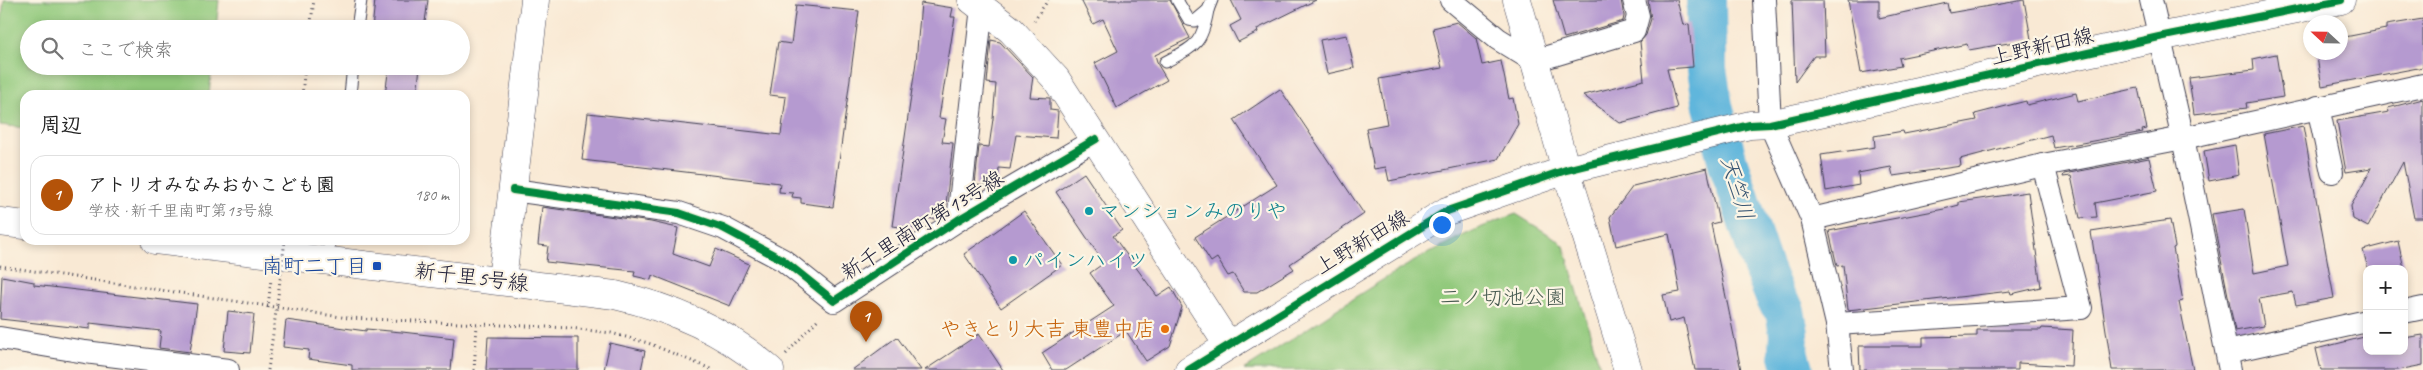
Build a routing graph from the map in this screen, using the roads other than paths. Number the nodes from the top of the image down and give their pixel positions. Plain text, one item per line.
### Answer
1 (361, 0) edge
2 (535, 0) edge
3 (1177, 0) edge
4 (1451, 0) edge
5 (1517, 0) edge
6 (1634, 0) edge
7 (1764, 0) edge
8 (2151, 0) edge
9 (2341, 0) edge
10 (977, 4) edge
11 (1210, 5) edge
12 (358, 20) edge
13 (2159, 37) junction
14 (1534, 61) junction
15 (1165, 62) dead end
16 (352, 75) edge
17 (2423, 85) edge
18 (351, 90) edge
19 (2318, 107) junction
20 (1760, 124) junction
21 (2183, 138) junction
22 (1096, 139) junction
23 (2043, 165) junction
24 (1566, 170) junction
25 (2332, 172) dead end
26 (513, 190) junction
27 (1812, 219) junction
28 (958, 220) junction
29 (0, 222) edge
30 (20, 224) edge
31 (242, 245) edge
32 (329, 250) edge
33 (502, 280) junction
34 (2423, 308) edge
35 (2408, 311) edge
36 (2363, 322) edge
37 (1837, 324) junction
38 (0, 338) edge
39 (1228, 345) junction
40 (83, 361) edge
41 (2228, 361) edge
42 (776, 364) edge
43 (215, 369) edge
44 (1190, 370) edge
45 (1628, 370) edge
46 (1842, 370) edge

1 - 12 lane
2 - 26 street
3 - 11 lane
4 - 14 street
5 - 14 street
6 - 14 street
7 - 20 street
8 - 13 street
9 - 13 street, 上野新田線
10 - 22 street
10 - 28 street
11 - 15 lane
13 - 20 street, 上野新田線
13 - 21 street
14 - 24 street
16 - 18 lane
17 - 19 street
19 - 21 street
19 - 25 street
20 - 24 street, 上野新田線
20 - 27 street
21 - 23 street
21 - 41 street
22 - 28 street, 新千里南町第13号線
22 - 39 street
23 - 27 street
23 - 37 street
24 - 39 street, 上野新田線
24 - 45 street
26 - 28 street, 新千里南町第13号線
26 - 33 street
27 - 37 street
29 - 30 street
31 - 32 street, 新千里5号線
32 - 33 street, 新千里5号線
33 - 42 street, 新千里5号線
34 - 35 street
36 - 41 street
37 - 46 street
38 - 40 street
39 - 44 street, 上野新田線
40 - 43 street

